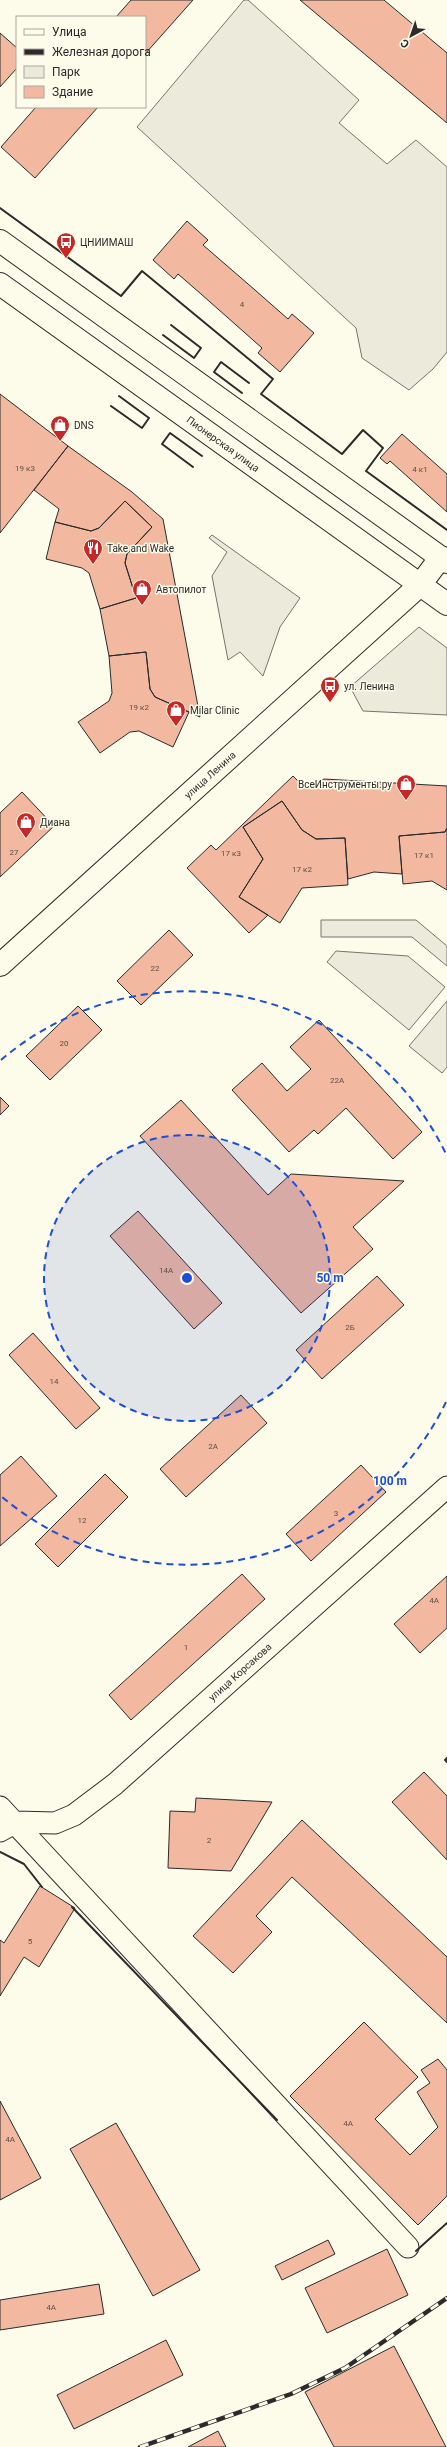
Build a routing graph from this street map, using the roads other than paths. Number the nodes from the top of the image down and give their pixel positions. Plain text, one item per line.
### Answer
1 (0, 241) edge
2 (0, 284) edge
3 (444, 559) edge
4 (420, 585) junction
5 (447, 604) edge
6 (0, 965) edge
7 (447, 1486) edge
8 (0, 1807) edge
9 (8, 1826) edge
10 (408, 2247) dead end

1 - 3 main road
2 - 4 main road, Пионерская улица
3 - 4 main road, улица Ленина
4 - 5 main road, Пионерская улица
4 - 6 main road, улица Ленина
7 - 9 street, улица Корсакова
8 - 9 street
9 - 10 street

